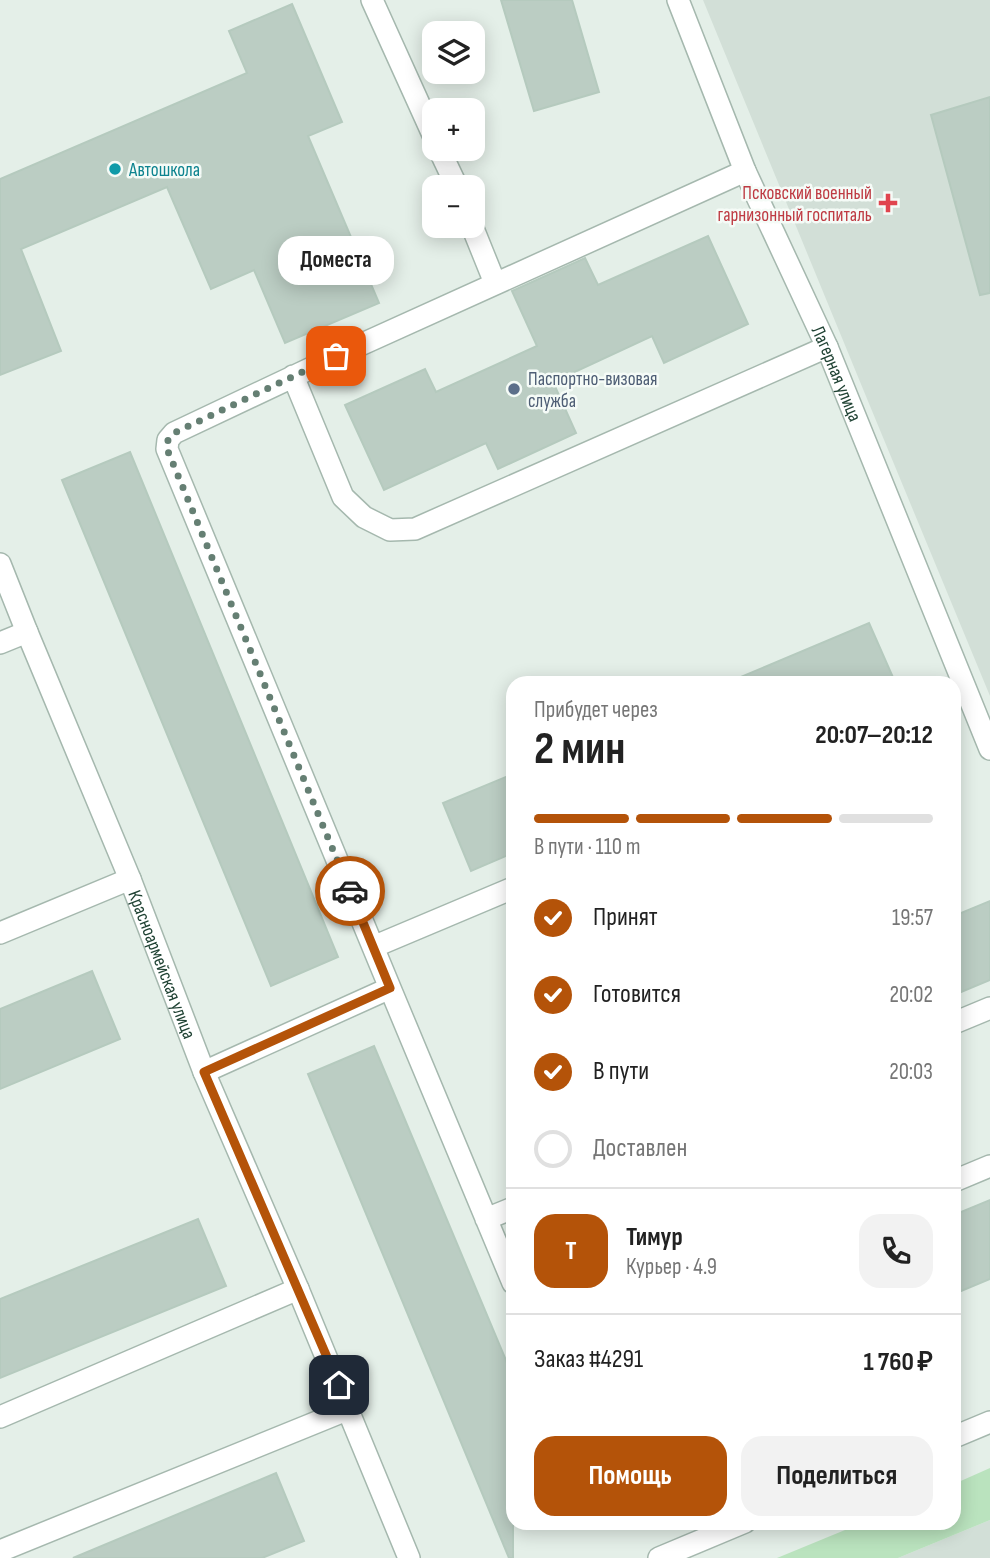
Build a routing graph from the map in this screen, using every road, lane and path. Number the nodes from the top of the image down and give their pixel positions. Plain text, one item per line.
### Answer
1 (372, 0) edge
2 (678, 0) edge
3 (422, 110) edge
4 (745, 171) junction
5 (477, 238) edge
6 (495, 283) junction
7 (827, 347) junction
8 (293, 376) junction
9 (0, 564) edge
10 (27, 632) junction
11 (0, 643) edge
12 (953, 676) edge
13 (961, 698) edge
14 (990, 749) edge
15 (130, 879) junction
16 (506, 891) edge
17 (0, 933) edge
18 (373, 947) junction
19 (390, 988) junction
20 (990, 1008) edge
21 (961, 1020) edge
22 (204, 1072) junction
23 (990, 1166) edge
24 (961, 1178) edge
25 (506, 1211) edge
26 (486, 1219) junction
27 (506, 1266) edge
28 (298, 1289) junction
29 (349, 1409) junction
30 (0, 1417) edge
31 (990, 1422) edge
32 (961, 1434) edge
33 (726, 1530) edge
34 (0, 1551) edge
35 (409, 1558) edge
36 (659, 1558) edge

1 - 3 street
2 - 4 street, Лагерная улица
4 - 6 street
4 - 7 street, Лагерная улица
5 - 6 street
6 - 8 street
7 - 8 street
7 - 12 street, Лагерная улица
8 - 18 street
9 - 10 street, Красноармейская улица
10 - 11 street
10 - 15 street, Красноармейская улица
13 - 14 street, Лагерная улица
15 - 17 street
15 - 22 street, Красноармейская улица
16 - 18 street
18 - 19 street
19 - 22 street
19 - 26 street
20 - 21 street
22 - 28 street, Красноармейская улица
23 - 24 street
25 - 26 street
26 - 27 street
28 - 29 street, Красноармейская улица
28 - 30 street
29 - 34 street
29 - 35 street, Красноармейская улица
31 - 32 street
33 - 36 street

